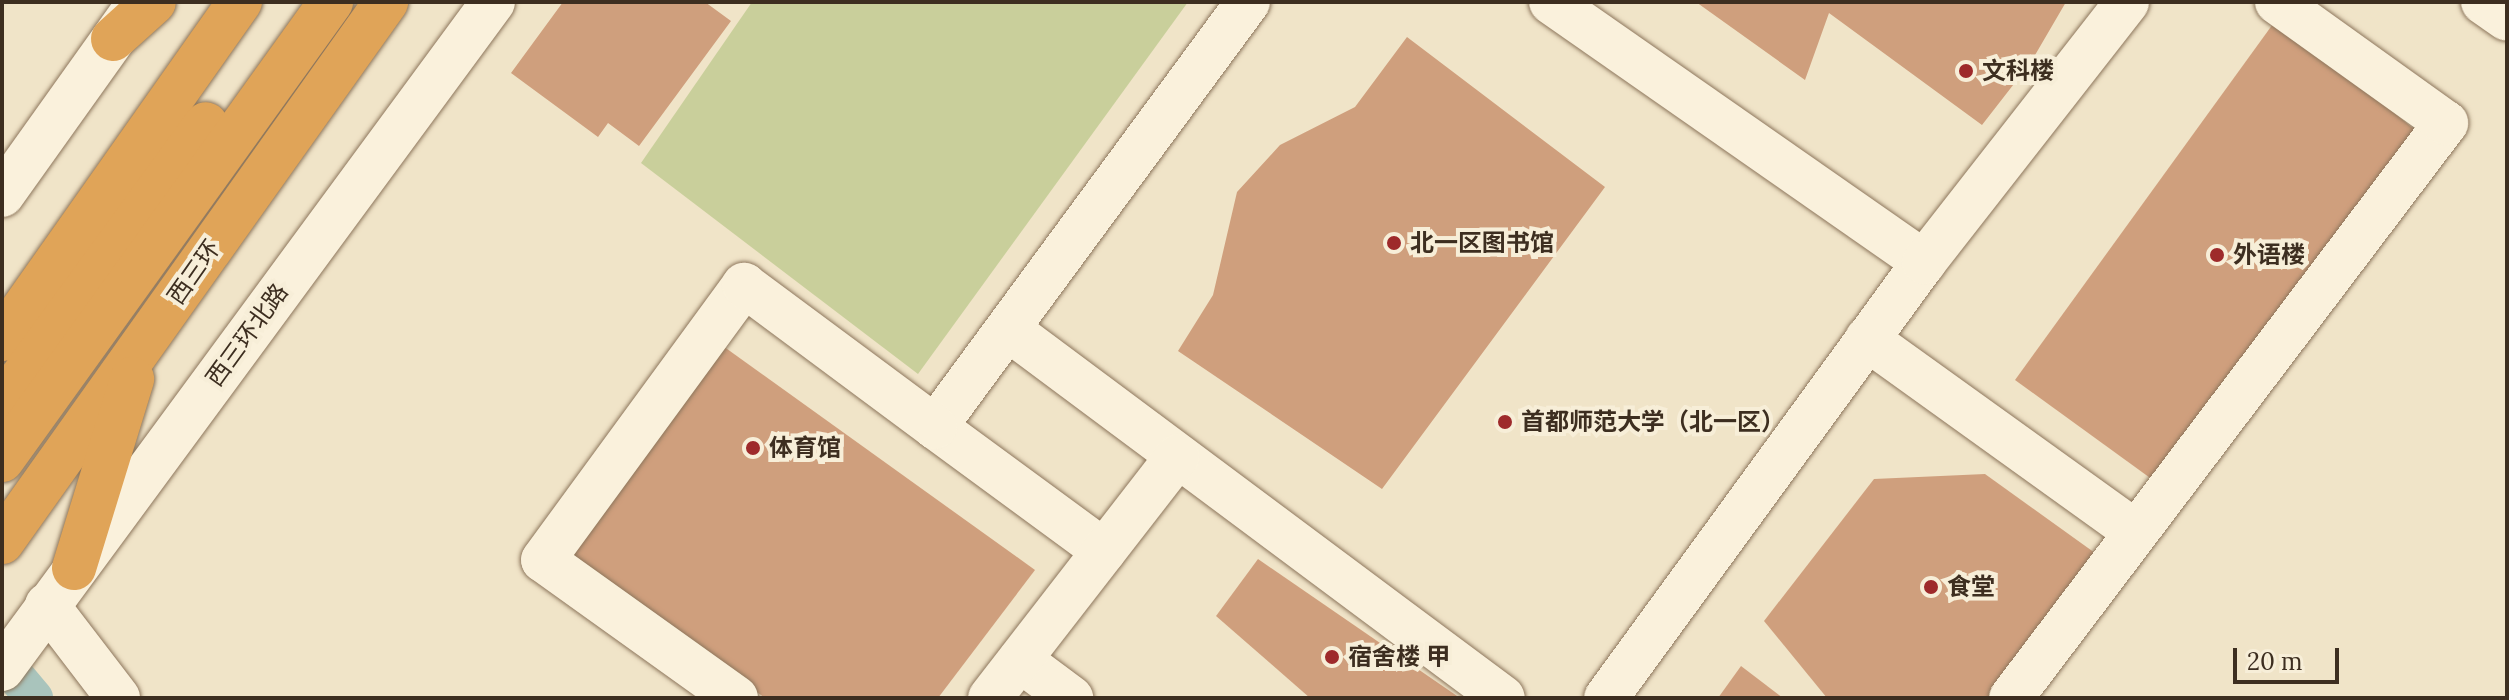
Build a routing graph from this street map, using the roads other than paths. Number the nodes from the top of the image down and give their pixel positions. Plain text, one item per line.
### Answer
1 (139, 2) edge
2 (154, 2) edge
3 (240, 2) edge
4 (295, 2) edge
5 (331, 2) edge
6 (386, 2) edge
7 (493, 2) edge
8 (1248, 2) edge
9 (1551, 2) edge
10 (2127, 2) edge
11 (2277, 2) edge
12 (2483, 2) edge
13 (2507, 19) edge
14 (113, 39) junction
15 (2, 195) edge
16 (1924, 262) junction
17 (1008, 329) junction
18 (2, 339) edge
19 (1867, 339) junction
20 (142, 345) junction
21 (2, 405) edge
22 (935, 427) junction
23 (1178, 456) junction
24 (2, 460) edge
25 (2133, 530) junction
26 (2, 542) edge
27 (1104, 551) junction
28 (74, 568) junction
29 (47, 605) junction
30 (1020, 660) junction
31 (2, 669) edge
32 (118, 698) edge
33 (736, 698) edge
34 (990, 698) edge
35 (1071, 698) edge
36 (1503, 698) edge
37 (1606, 698) edge
38 (2011, 698) edge

1 - 14 street
2 - 14 highway
3 - 18 highway
4 - 21 highway
5 - 24 highway
6 - 20 highway, 西三环
7 - 28 street, 西三环北路
8 - 17 street
9 - 16 street
10 - 16 street
11 - 25 street
12 - 13 street
14 - 15 street
16 - 19 street
17 - 22 street
17 - 23 street
19 - 25 street
19 - 37 street
20 - 26 highway, 西三环
20 - 28 highway
22 - 27 street
22 - 33 street
23 - 27 street
23 - 36 street
25 - 38 street
27 - 30 street
28 - 29 street, 西三环北路
29 - 31 street, 西三环北路
29 - 32 street
30 - 34 street
30 - 35 street

